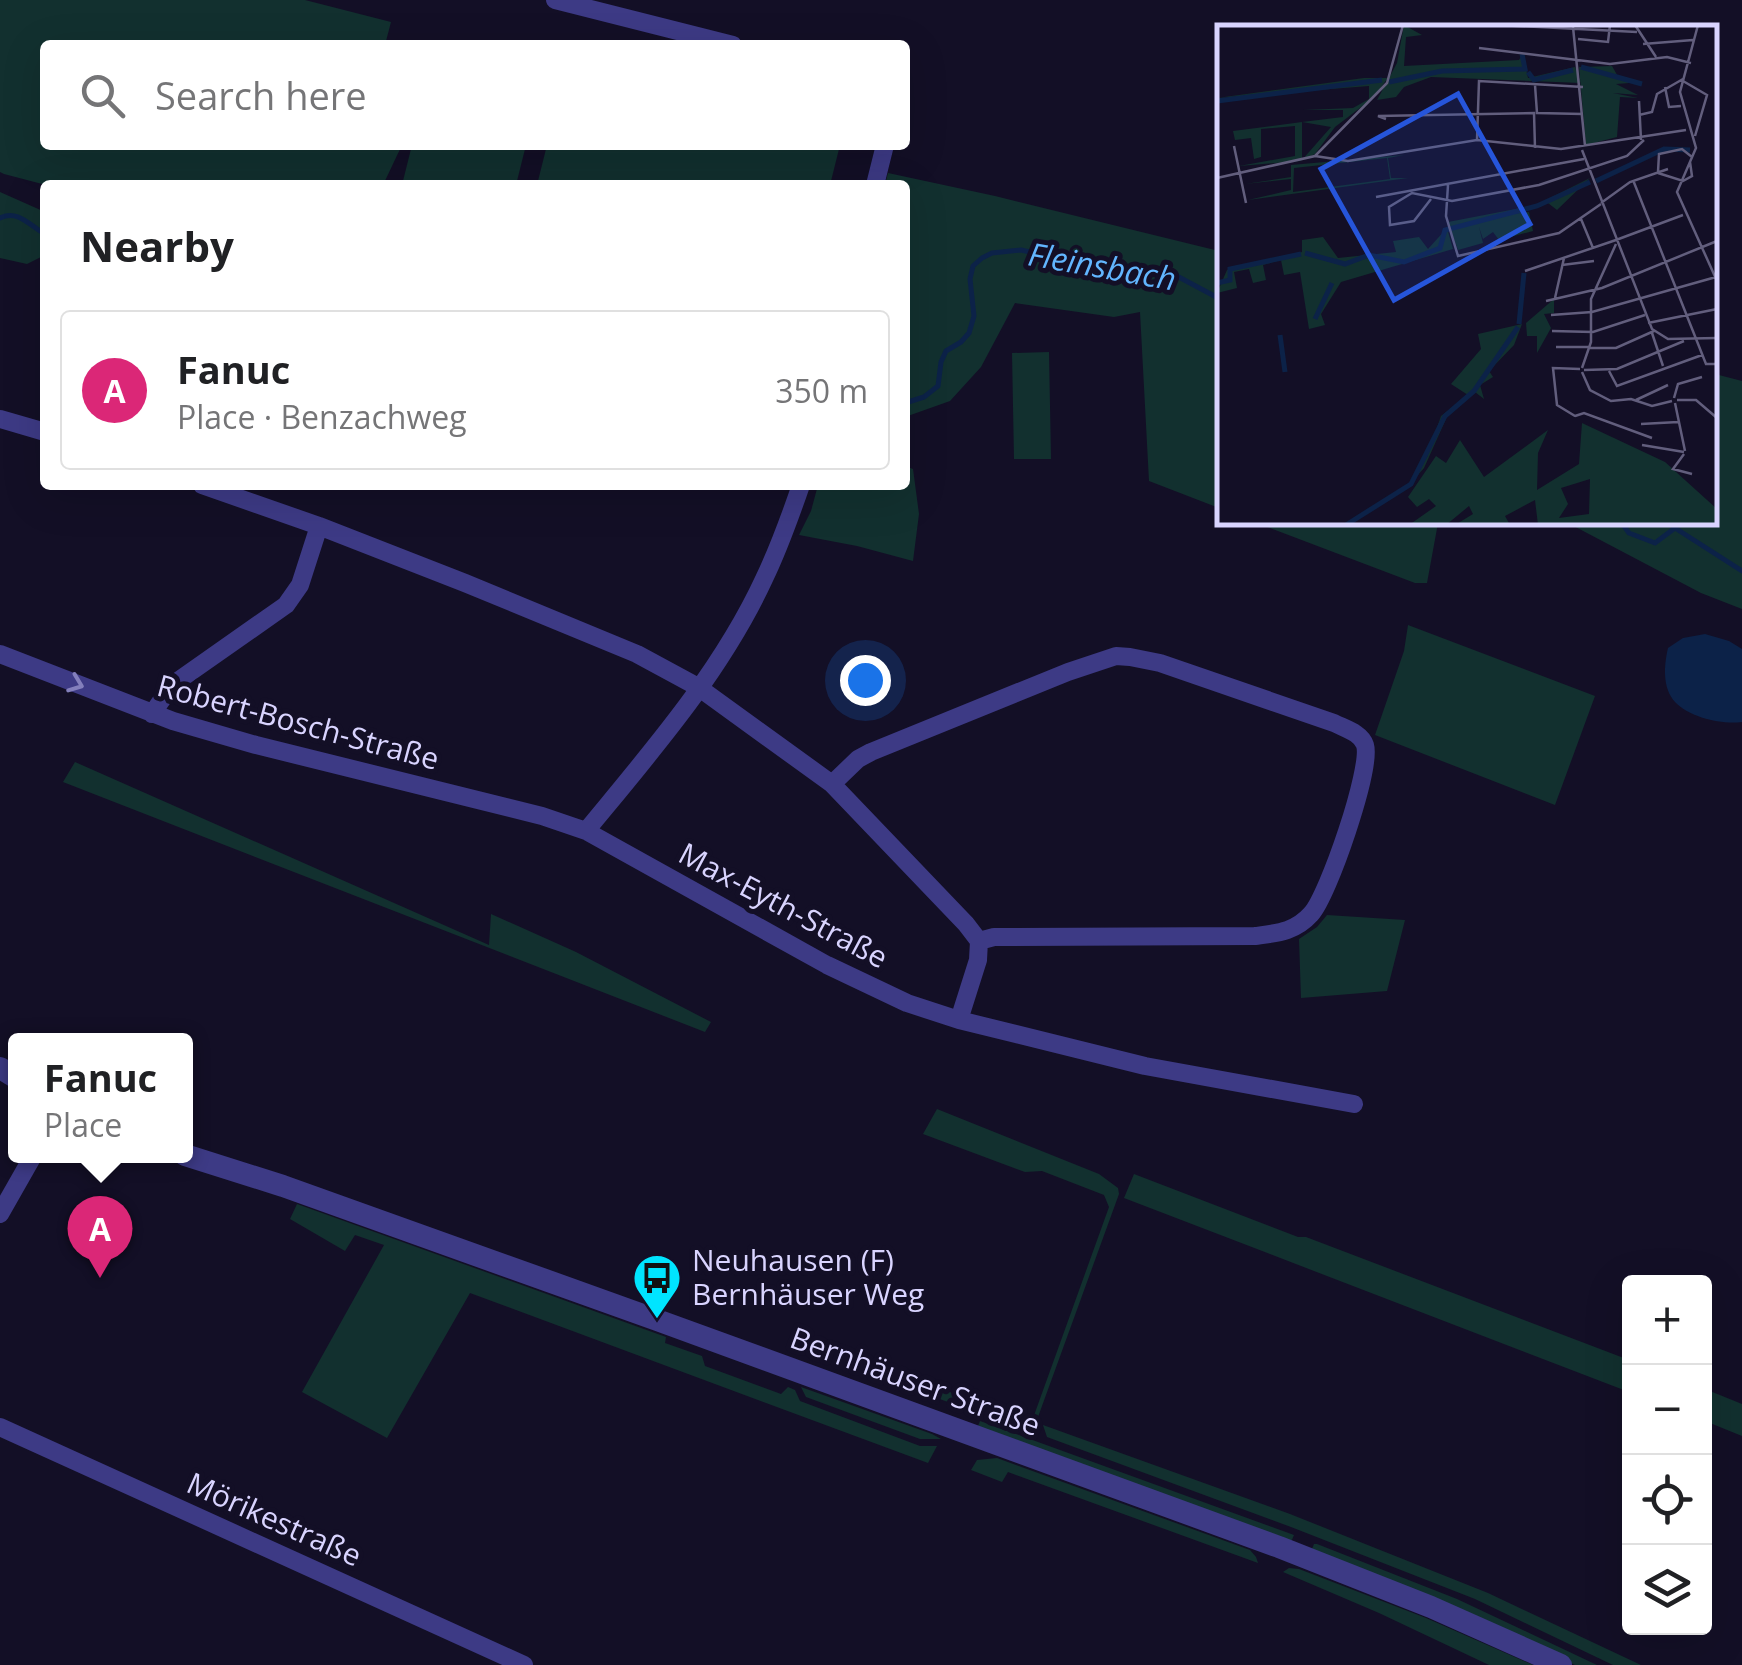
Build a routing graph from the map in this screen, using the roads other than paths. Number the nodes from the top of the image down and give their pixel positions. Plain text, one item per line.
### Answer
1 (555, 0) edge
2 (713, 40) edge
3 (884, 150) edge
4 (876, 180) edge
5 (0, 419) edge
6 (40, 431) edge
7 (216, 490) edge
8 (799, 490) edge
9 (319, 526) junction
10 (0, 654) edge
11 (698, 687) junction
12 (152, 714) junction
13 (832, 784) junction
14 (586, 831) junction
15 (979, 941) junction
16 (959, 1020) junction
17 (1354, 1104) dead end
18 (193, 1158) edge
19 (29, 1163) edge
20 (0, 1214) edge
21 (0, 1427) edge
22 (524, 1665) edge
23 (1561, 1665) edge

1 - 2 street
3 - 4 street
5 - 6 street
7 - 9 street
8 - 11 street
9 - 11 street
9 - 12 street
10 -> 12 street, Robert-Bosch-Straße
11 - 13 street
11 - 14 street
12 - 14 street, Robert-Bosch-Straße
13 - 15 street
13 - 15 street
14 - 16 street, Max-Eyth-Straße
15 - 16 street
16 - 17 street, Max-Eyth-Straße
18 - 23 street, Bernhäuser Straße
19 - 20 street
21 - 22 street, Mörikestraße

